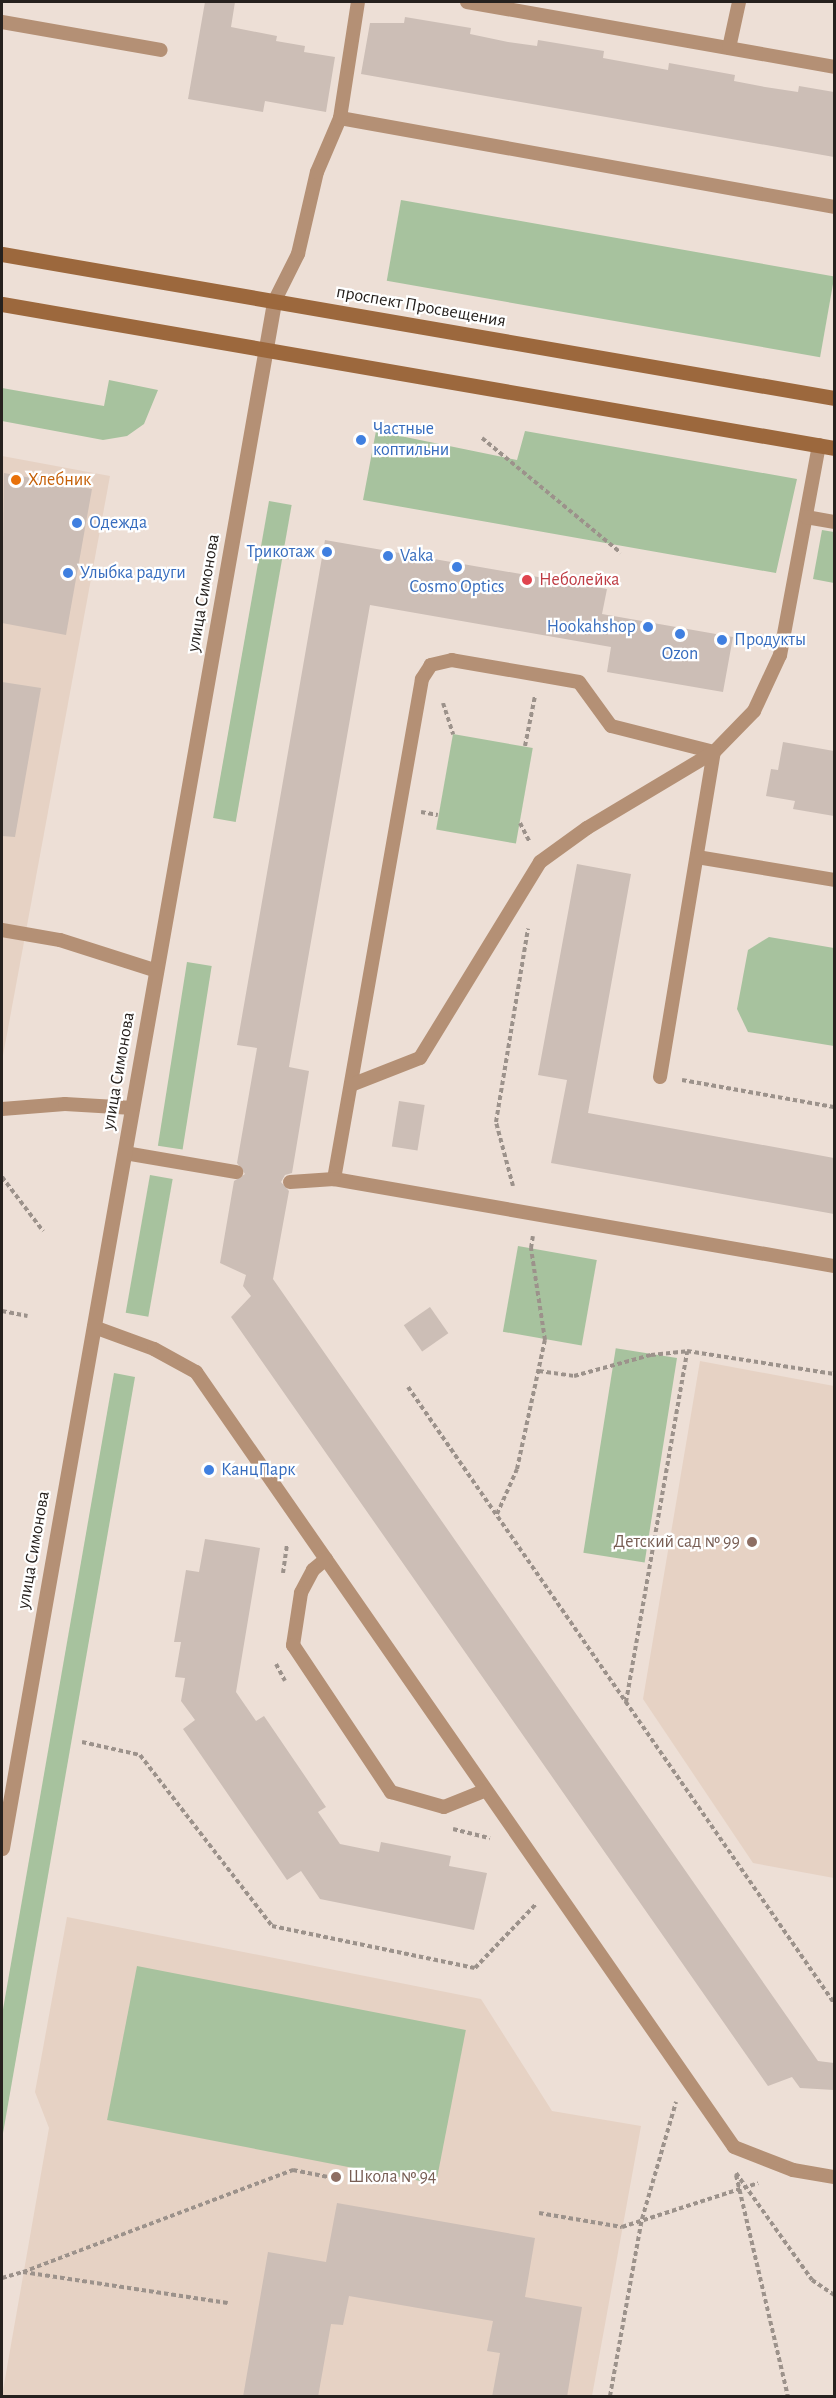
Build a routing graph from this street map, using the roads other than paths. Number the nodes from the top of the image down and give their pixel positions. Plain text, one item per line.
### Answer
1 (358, 2) edge
2 (467, 2) edge
3 (739, 2) edge
4 (2, 22) edge
5 (729, 48) junction
6 (161, 50) dead end
7 (834, 67) edge
8 (339, 118) junction
9 (834, 207) edge
10 (2, 254) edge
11 (274, 302) junction
12 (2, 304) edge
13 (266, 350) junction
14 (834, 398) edge
15 (819, 446) junction
16 (834, 448) edge
17 (806, 517) junction
18 (834, 522) edge
19 (714, 752) junction
20 (697, 857) junction
21 (834, 880) edge
22 (2, 930) edge
23 (157, 971) junction
24 (660, 1077) road end
25 (351, 1085) junction
26 (133, 1108) junction
27 (2, 1109) edge
28 (124, 1153) junction
29 (236, 1172) dead end
30 (334, 1179) junction
31 (290, 1182) dead end
32 (834, 1266) edge
33 (94, 1327) junction
34 (326, 1559) junction
35 (486, 1790) junction
36 (2, 1848) edge
37 (834, 2177) edge

1 - 8 lane
2 - 5 lane
3 - 5 lane
4 - 6 lane
5 - 7 lane
8 - 9 lane
8 - 11 lane
10 - 11 main road, проспект Просвещения
11 - 13 street, улица Симонова
11 - 14 main road, проспект Просвещения
12 - 13 main road
13 - 15 main road
13 - 23 street, улица Симонова
15 - 16 main road
15 - 17 lane
17 - 18 lane
17 - 19 lane
19 - 20 lane
19 - 25 lane
19 - 25 lane
20 - 21 lane
20 - 24 lane
22 - 23 lane
23 - 26 street, улица Симонова
25 - 30 lane
26 - 27 lane
26 - 28 street, улица Симонова
28 - 29 lane
28 - 33 street, улица Симонова
30 - 31 lane
30 - 32 lane
33 - 34 lane
33 - 36 street, улица Симонова
34 - 35 lane
34 - 35 lane
35 - 37 lane

